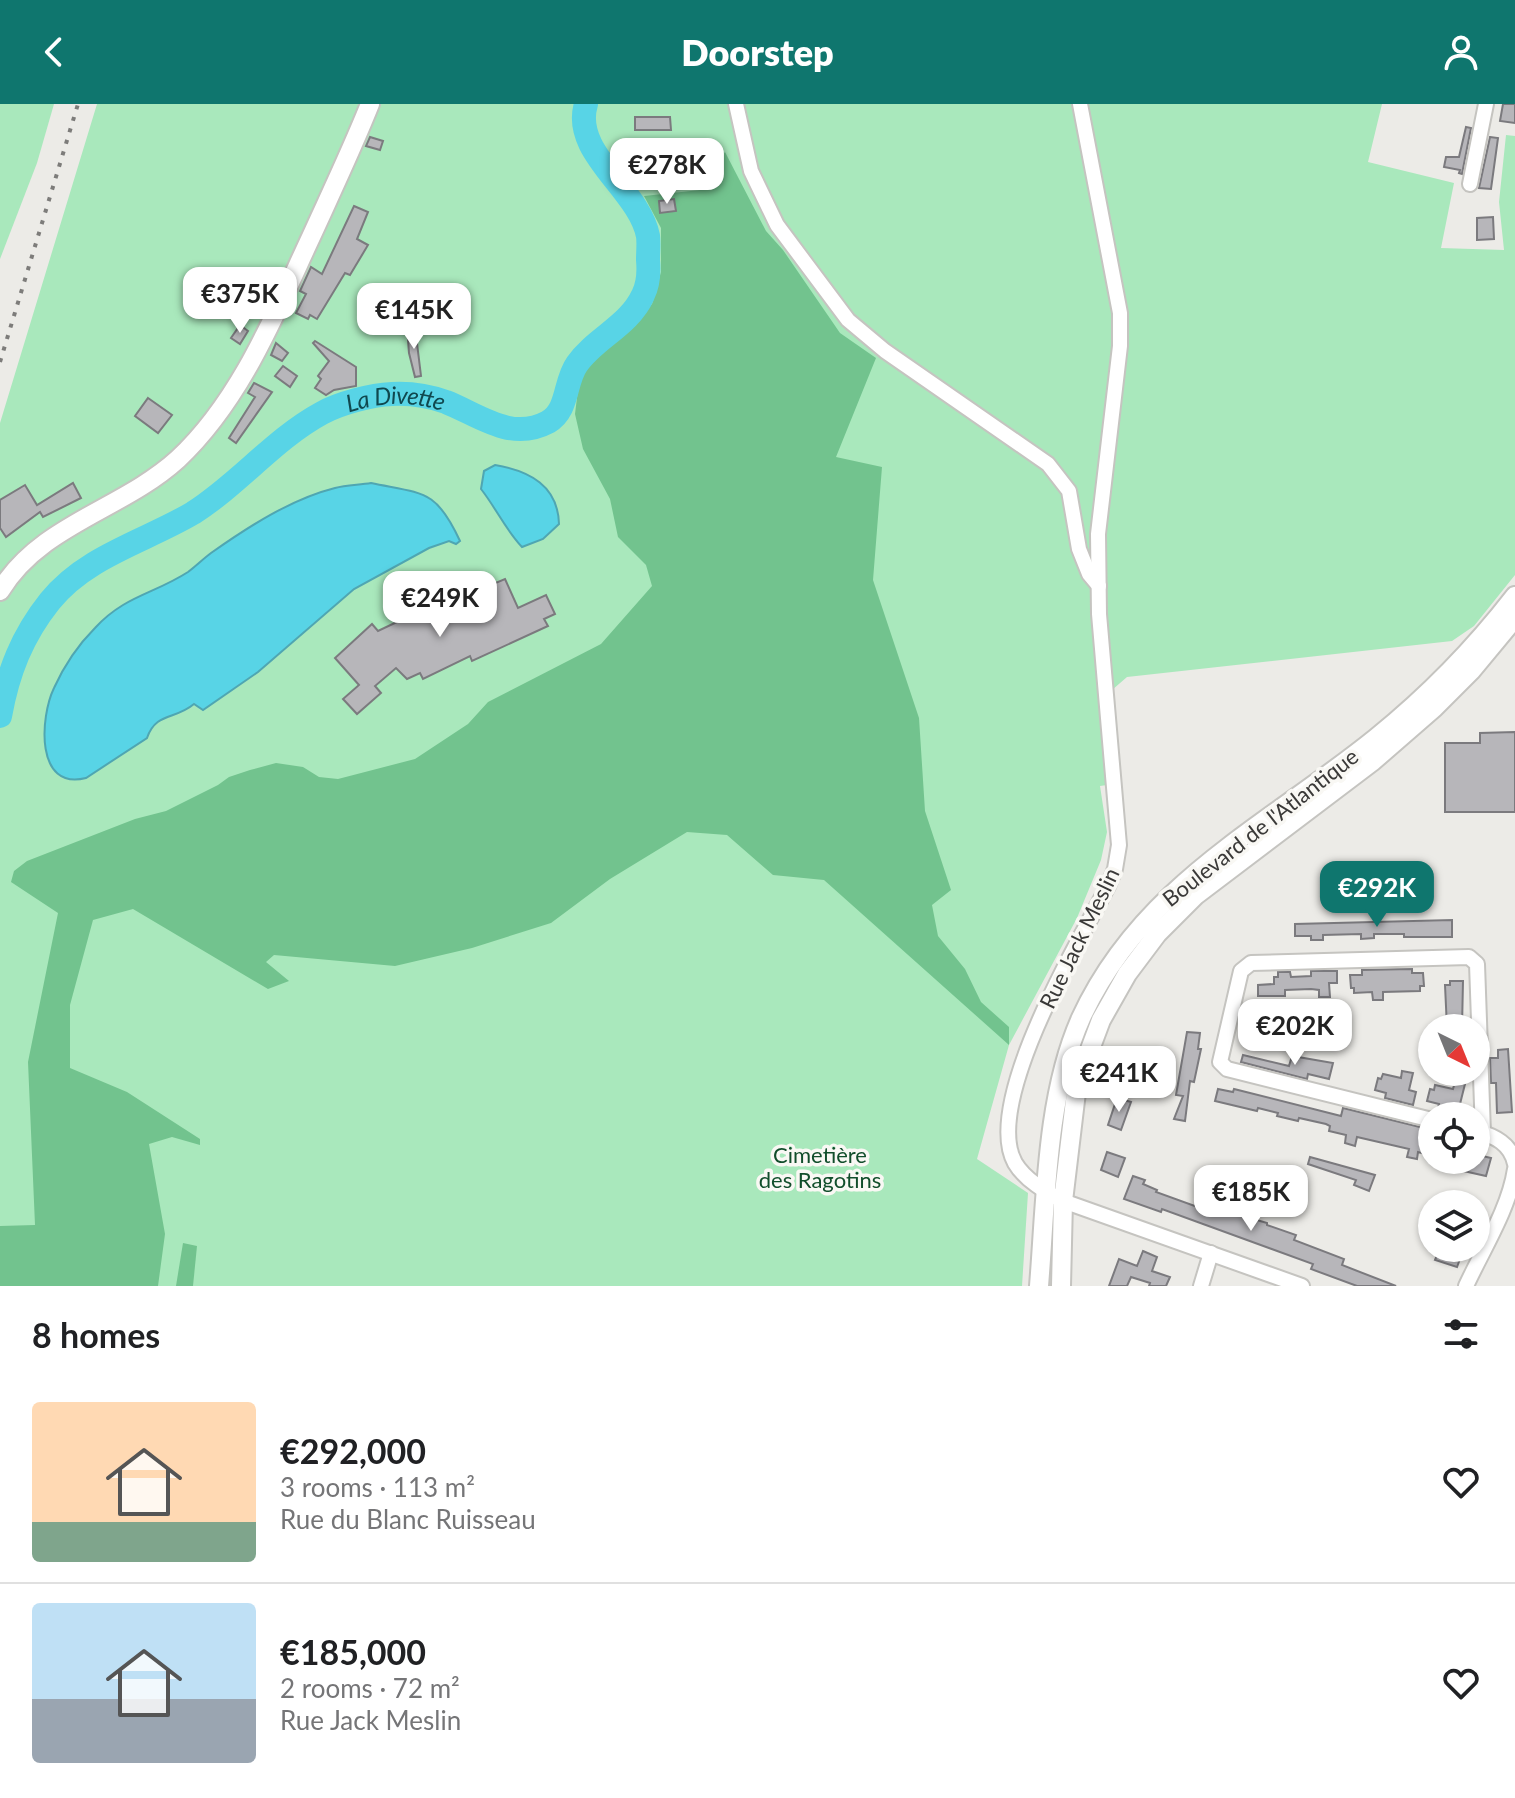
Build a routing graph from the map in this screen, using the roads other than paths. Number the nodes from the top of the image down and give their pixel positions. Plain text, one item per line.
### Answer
1 (370, 104) edge
2 (736, 104) edge
3 (1080, 104) edge
4 (1486, 104) edge
5 (1470, 184) dead end
6 (1099, 586) junction
7 (0, 591) edge
8 (1515, 596) edge
9 (1515, 618) edge
10 (1479, 1102) edge
11 (1418, 1117) edge
12 (1490, 1136) edge
13 (1515, 1166) edge
14 (1054, 1196) junction
15 (1211, 1253) junction
16 (1039, 1286) edge
17 (1061, 1286) edge
18 (1201, 1286) edge
19 (1302, 1286) edge
20 (1466, 1286) edge

1 - 7 main road
2 - 6 street
3 - 6 street, Rue Jack Meslin
4 - 5 street
6 - 14 street, Rue Jack Meslin
8 - 14 main road, Boulevard de l'Atlantique
9 - 14 main road, Boulevard de l'Atlantique
10 - 11 street
12 - 13 street
13 - 20 street
14 - 15 street, Rue Jack Meslin
14 - 16 main road, Boulevard de l'Atlantique
14 - 17 main road, Boulevard de l'Atlantique
15 - 18 street
15 - 19 street, Rue Jack Meslin

